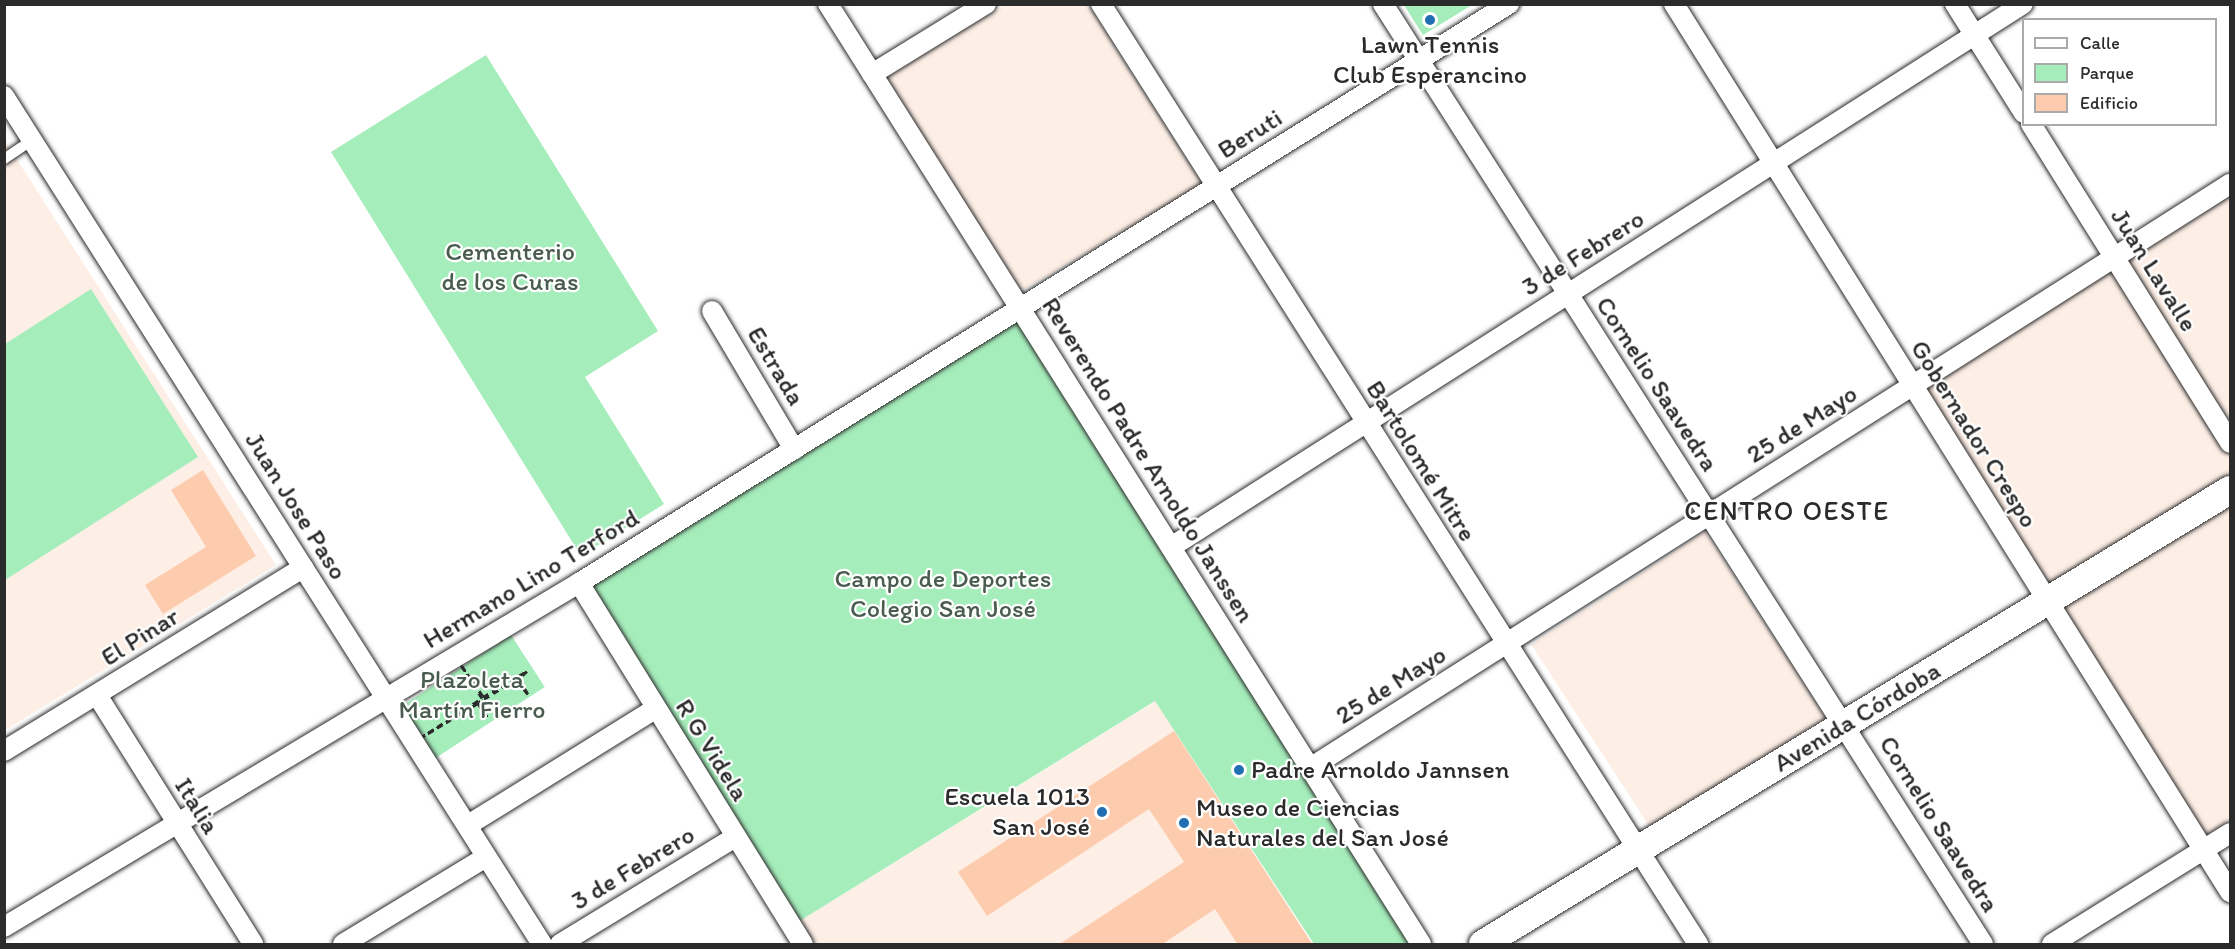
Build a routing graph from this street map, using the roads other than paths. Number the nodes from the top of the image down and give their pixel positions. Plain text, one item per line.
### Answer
1 (828, 4) edge
2 (986, 4) edge
3 (1101, 4) edge
4 (1383, 4) edge
5 (1509, 4) edge
6 (1674, 4) edge
7 (1955, 4) edge
8 (2023, 4) edge
9 (1975, 36) junction
10 (1419, 61) junction
11 (872, 74) junction
12 (4, 96) edge
13 (2022, 110) edge
14 (2032, 126) edge
15 (32, 140) junction
16 (4, 159) edge
17 (1773, 164) junction
18 (2230, 184) edge
19 (1216, 188) junction
20 (2115, 258) junction
21 (1568, 295) junction
22 (1020, 308) junction
23 (712, 311) dead end
24 (1912, 386) junction
25 (1366, 423) junction
26 (2230, 443) edge
27 (794, 448) junction
28 (2230, 490) edge
29 (2230, 511) edge
30 (1709, 516) junction
31 (1171, 547) junction
32 (303, 568) junction
33 (579, 583) junction
34 (2053, 609) junction
35 (1506, 644) junction
36 (97, 695) junction
37 (386, 698) junction
38 (655, 709) junction
39 (1850, 732) junction
40 (4, 751) edge
41 (1310, 768) junction
42 (176, 824) junction
43 (468, 825) junction
44 (2230, 833) edge
45 (735, 837) junction
46 (2204, 850) junction
47 (486, 857) junction
48 (1643, 857) junction
49 (2230, 892) edge
50 (4, 927) edge
51 (800, 944) edge
52 (253, 945) edge
53 (343, 945) edge
54 (542, 945) edge
55 (560, 945) edge
56 (1421, 945) edge
57 (1483, 945) edge
58 (1519, 945) edge
59 (1698, 945) edge
60 (1983, 945) edge
61 (2052, 945) edge

1 - 11 street, Reverendo Padre Arnoldo Janssen
2 - 11 street
3 - 19 street, Bartolomé Mitre
4 - 10 street, Cornelio Saavedra
5 - 10 street, Beruti
6 - 17 street, Gobernador Crespo
7 - 9 street
8 - 9 street, 3 de Febrero
9 - 13 street
9 - 17 street, 3 de Febrero
10 - 19 street, Beruti
10 - 21 street, Cornelio Saavedra
11 - 22 street, Reverendo Padre Arnoldo Janssen
12 - 15 street, Juan Jose Paso
14 - 20 street, Juan Lavalle
15 - 16 lane
15 - 32 street, Juan Jose Paso
17 - 21 street, 3 de Febrero
17 - 24 street, Gobernador Crespo
18 - 20 street, 25 de Mayo
19 - 22 street, Beruti
19 - 25 street, Bartolomé Mitre
20 - 24 street, 25 de Mayo
20 - 26 street, Juan Lavalle
21 - 25 street, 3 de Febrero
21 - 30 street, Cornelio Saavedra
22 - 27 street, Hermano Lino Terford
22 - 31 street, Reverendo Padre Arnoldo Janssen
23 - 27 street, Estrada
24 - 30 street, 25 de Mayo
24 - 34 street, Gobernador Crespo
25 - 31 street, 3 de Febrero
25 - 35 street, Bartolomé Mitre
27 - 33 street, Hermano Lino Terford
28 - 34 main road, Avenida Córdoba
29 - 34 main road, Avenida Córdoba
30 - 35 street, 25 de Mayo
30 - 39 street, Cornelio Saavedra
31 - 41 street, Reverendo Padre Arnoldo Janssen
32 - 36 street, El Pinar
32 - 37 street, Juan Jose Paso
33 - 37 street, Hermano Lino Terford
33 - 38 street, R G Videla
34 - 39 main road, Avenida Córdoba
34 - 46 street, Gobernador Crespo
35 - 41 street, 25 de Mayo
35 - 48 street, Bartolomé Mitre
36 - 40 street, El Pinar
36 - 42 street, Italia
37 - 42 street, Hermano Lino Terford
37 - 43 street, Juan Jose Paso
38 - 43 street
38 - 45 street, R G Videla
39 - 48 main road, Avenida Córdoba
39 - 60 street, Cornelio Saavedra
41 - 56 street, Reverendo Padre Arnoldo Janssen
42 - 50 street, Hermano Lino Terford
42 - 52 street, Italia
43 - 47 street, Juan Jose Paso
44 - 46 street
45 - 51 street, R G Videla
45 - 55 street, 3 de Febrero
46 - 49 street, Gobernador Crespo
46 - 61 street
47 - 53 street
47 - 54 street, Juan Jose Paso
48 - 57 main road, Avenida Córdoba
48 - 58 main road, Avenida Córdoba
48 - 59 street, Bartolomé Mitre

